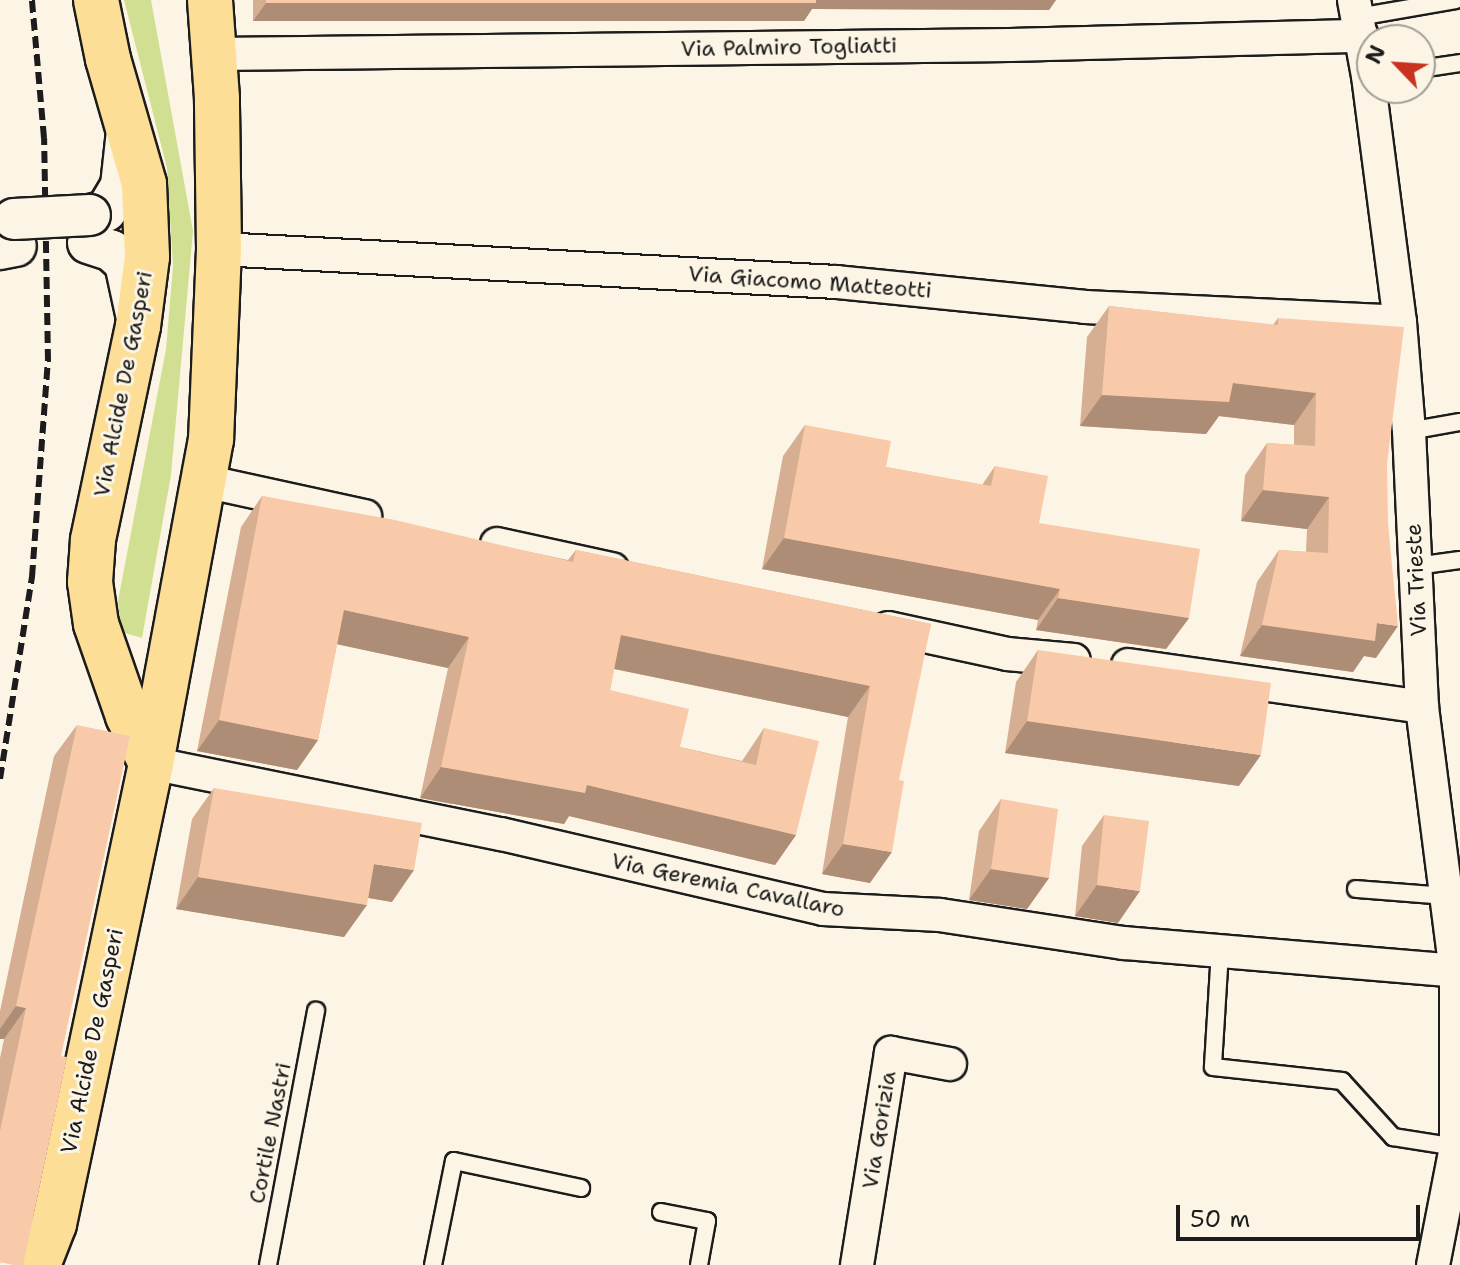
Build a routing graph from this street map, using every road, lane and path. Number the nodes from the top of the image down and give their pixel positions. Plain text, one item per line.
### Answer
1 (96, 0) edge
2 (210, 0) edge
3 (1456, 0) edge
4 (1358, 18) edge
5 (215, 54) junction
6 (1460, 63) edge
7 (1436, 67) edge
8 (1373, 104) edge
9 (126, 119) junction
10 (89, 229) junction
11 (8, 234) edge
12 (219, 249) junction
13 (1400, 322) junction
14 (138, 326) junction
15 (1460, 422) edge
16 (1409, 431) junction
17 (204, 481) junction
18 (389, 521) edge
19 (467, 538) edge
20 (1460, 560) edge
21 (1416, 566) junction
22 (636, 574) edge
23 (853, 621) edge
24 (96, 624) junction
25 (179, 629) junction
26 (1422, 707) junction
27 (151, 763) junction
28 (1452, 861) edge
29 (1356, 889) dead end
30 (1448, 896) junction
31 (1220, 951) junction
32 (1456, 971) junction
33 (316, 1010) dead end
34 (950, 1064) dead end
35 (1457, 1157) edge
36 (581, 1188) dead end
37 (661, 1212) dead end
38 (54, 1245) edge
39 (38, 1265) edge
40 (268, 1265) edge
41 (433, 1265) edge
42 (699, 1265) edge
43 (857, 1265) edge
44 (1433, 1265) edge

1 - 9 main road, Via Alcide De Gasperi
2 - 5 main road, Via Alcide De Gasperi
3 - 4 lane
4 - 5 street, Via Palmiro Togliatti
5 - 12 main road, Via Alcide De Gasperi
6 - 7 lane
8 - 13 street, Via Trieste
9 - 10 street
9 - 14 main road, Via Alcide De Gasperi
10 - 11 street
10 - 14 street
12 - 13 street, Via Giacomo Matteotti
12 - 17 main road, Via Alcide De Gasperi
13 - 16 street, Via Trieste
14 - 24 main road, Via Alcide De Gasperi
15 - 16 lane
16 - 21 street, Via Trieste
17 - 18 street
17 - 25 main road, Via Alcide De Gasperi
19 - 22 street
20 - 21 lane
21 - 26 street, Via Trieste
23 - 26 street
24 - 25 main road
24 - 27 main road, Via Alcide De Gasperi
25 - 27 main road, Via Alcide De Gasperi
26 - 28 street, Via Trieste
27 - 31 street, Via Geremia Cavallaro
27 - 38 main road, Via Alcide De Gasperi
28 - 30 street, Via Trieste
29 - 30 lane
30 - 32 street, Via Trieste
31 - 32 street, Via Geremia Cavallaro
31 - 35 lane
32 - 35 street, Via Trieste
33 - 40 lane, Cortile Nastri
34 - 43 street, Via Gorizia
35 - 44 street, Via Trieste
36 - 41 lane
37 - 42 lane
38 - 39 main road, Via Alcide De Gasperi

